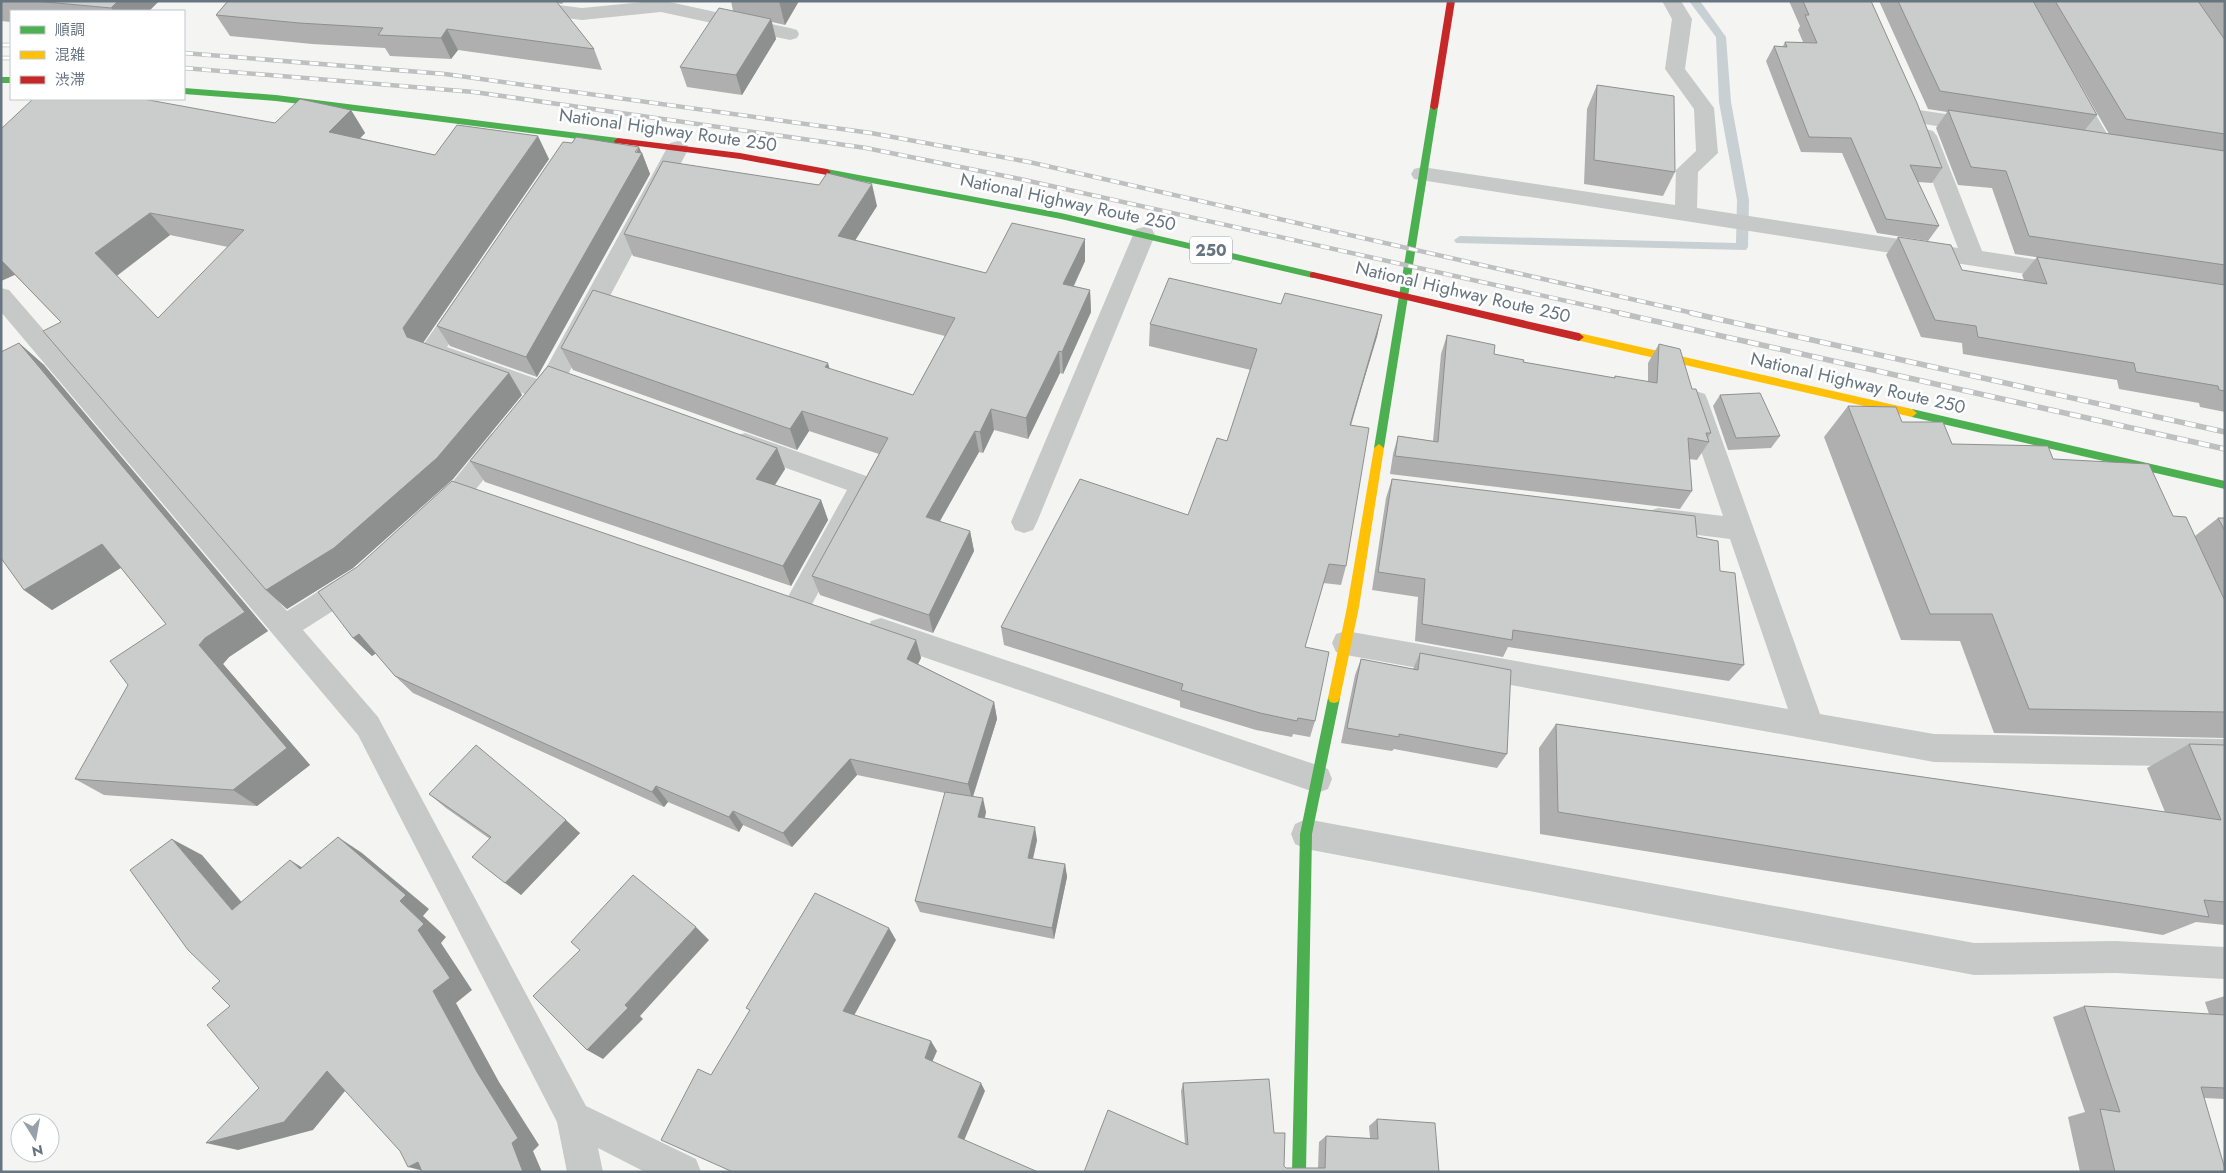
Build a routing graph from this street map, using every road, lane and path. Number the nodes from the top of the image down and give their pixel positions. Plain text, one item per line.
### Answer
1 (479, 1) edge
2 (1451, 1) edge
3 (1671, 1) edge
4 (582, 14) joint
5 (790, 34) dead end
6 (2059, 68) edge
7 (185, 91) edge
8 (1996, 128) edge
9 (578, 135) junction
10 (2073, 140) edge
11 (678, 148) junction
12 (561, 159) edge
13 (1422, 174) junction
14 (1696, 217) junction
15 (1144, 235) junction
16 (1973, 258) junction
17 (2089, 275) edge
18 (475, 287) edge
19 (1405, 295) junction
20 (1, 296) edge
21 (1682, 361) junction
22 (557, 382) junction
23 (723, 435) edge
24 (2127, 462) junction
25 (2225, 485) edge
26 (463, 487) junction
27 (2139, 488) edge
28 (491, 496) edge
29 (442, 506) edge
30 (1632, 516) edge
31 (1024, 522) dead end
32 (1741, 529) junction
33 (378, 564) edge
34 (771, 592) edge
35 (799, 602) junction
36 (827, 612) edge
37 (856, 621) edge
38 (284, 627) junction
39 (1346, 643) junction
40 (1809, 726) junction
41 (2225, 753) edge
42 (1318, 779) junction
43 (1306, 834) junction
44 (2225, 963) edge
45 (574, 1118) junction
46 (585, 1172) edge
47 (683, 1172) edge
48 (1299, 1172) edge

1 - 4 street
2 - 13 main road
3 - 14 street
4 - 5 lane
6 - 10 street
7 - 9 main road, National Highway Route 250 / 250
8 - 16 street
9 - 11 main road, National Highway Route 250 / 250
9 - 12 street
11 - 15 main road, National Highway Route 250 / 250
11 - 22 street
13 - 14 street
13 - 19 main road
14 - 16 street
15 - 19 main road, National Highway Route 250 / 250
15 - 31 street
16 - 17 street
18 - 22 street
19 - 21 main road, National Highway Route 250 / 250
19 - 39 main road
20 - 38 street
21 - 24 main road, National Highway Route 250 / 250
21 - 32 street
22 - 26 street
23 - 35 street
24 - 25 main road, National Highway Route 250 / 250
24 - 27 street
26 - 28 street
26 - 29 street
30 - 32 street
32 - 40 street
33 - 38 street
34 - 35 street
35 - 36 street
37 - 42 street
38 - 45 street
39 - 40 street
39 - 42 main road
40 - 41 street
42 - 43 main road
43 - 44 street
43 - 48 main road
45 - 46 street
45 - 47 street

